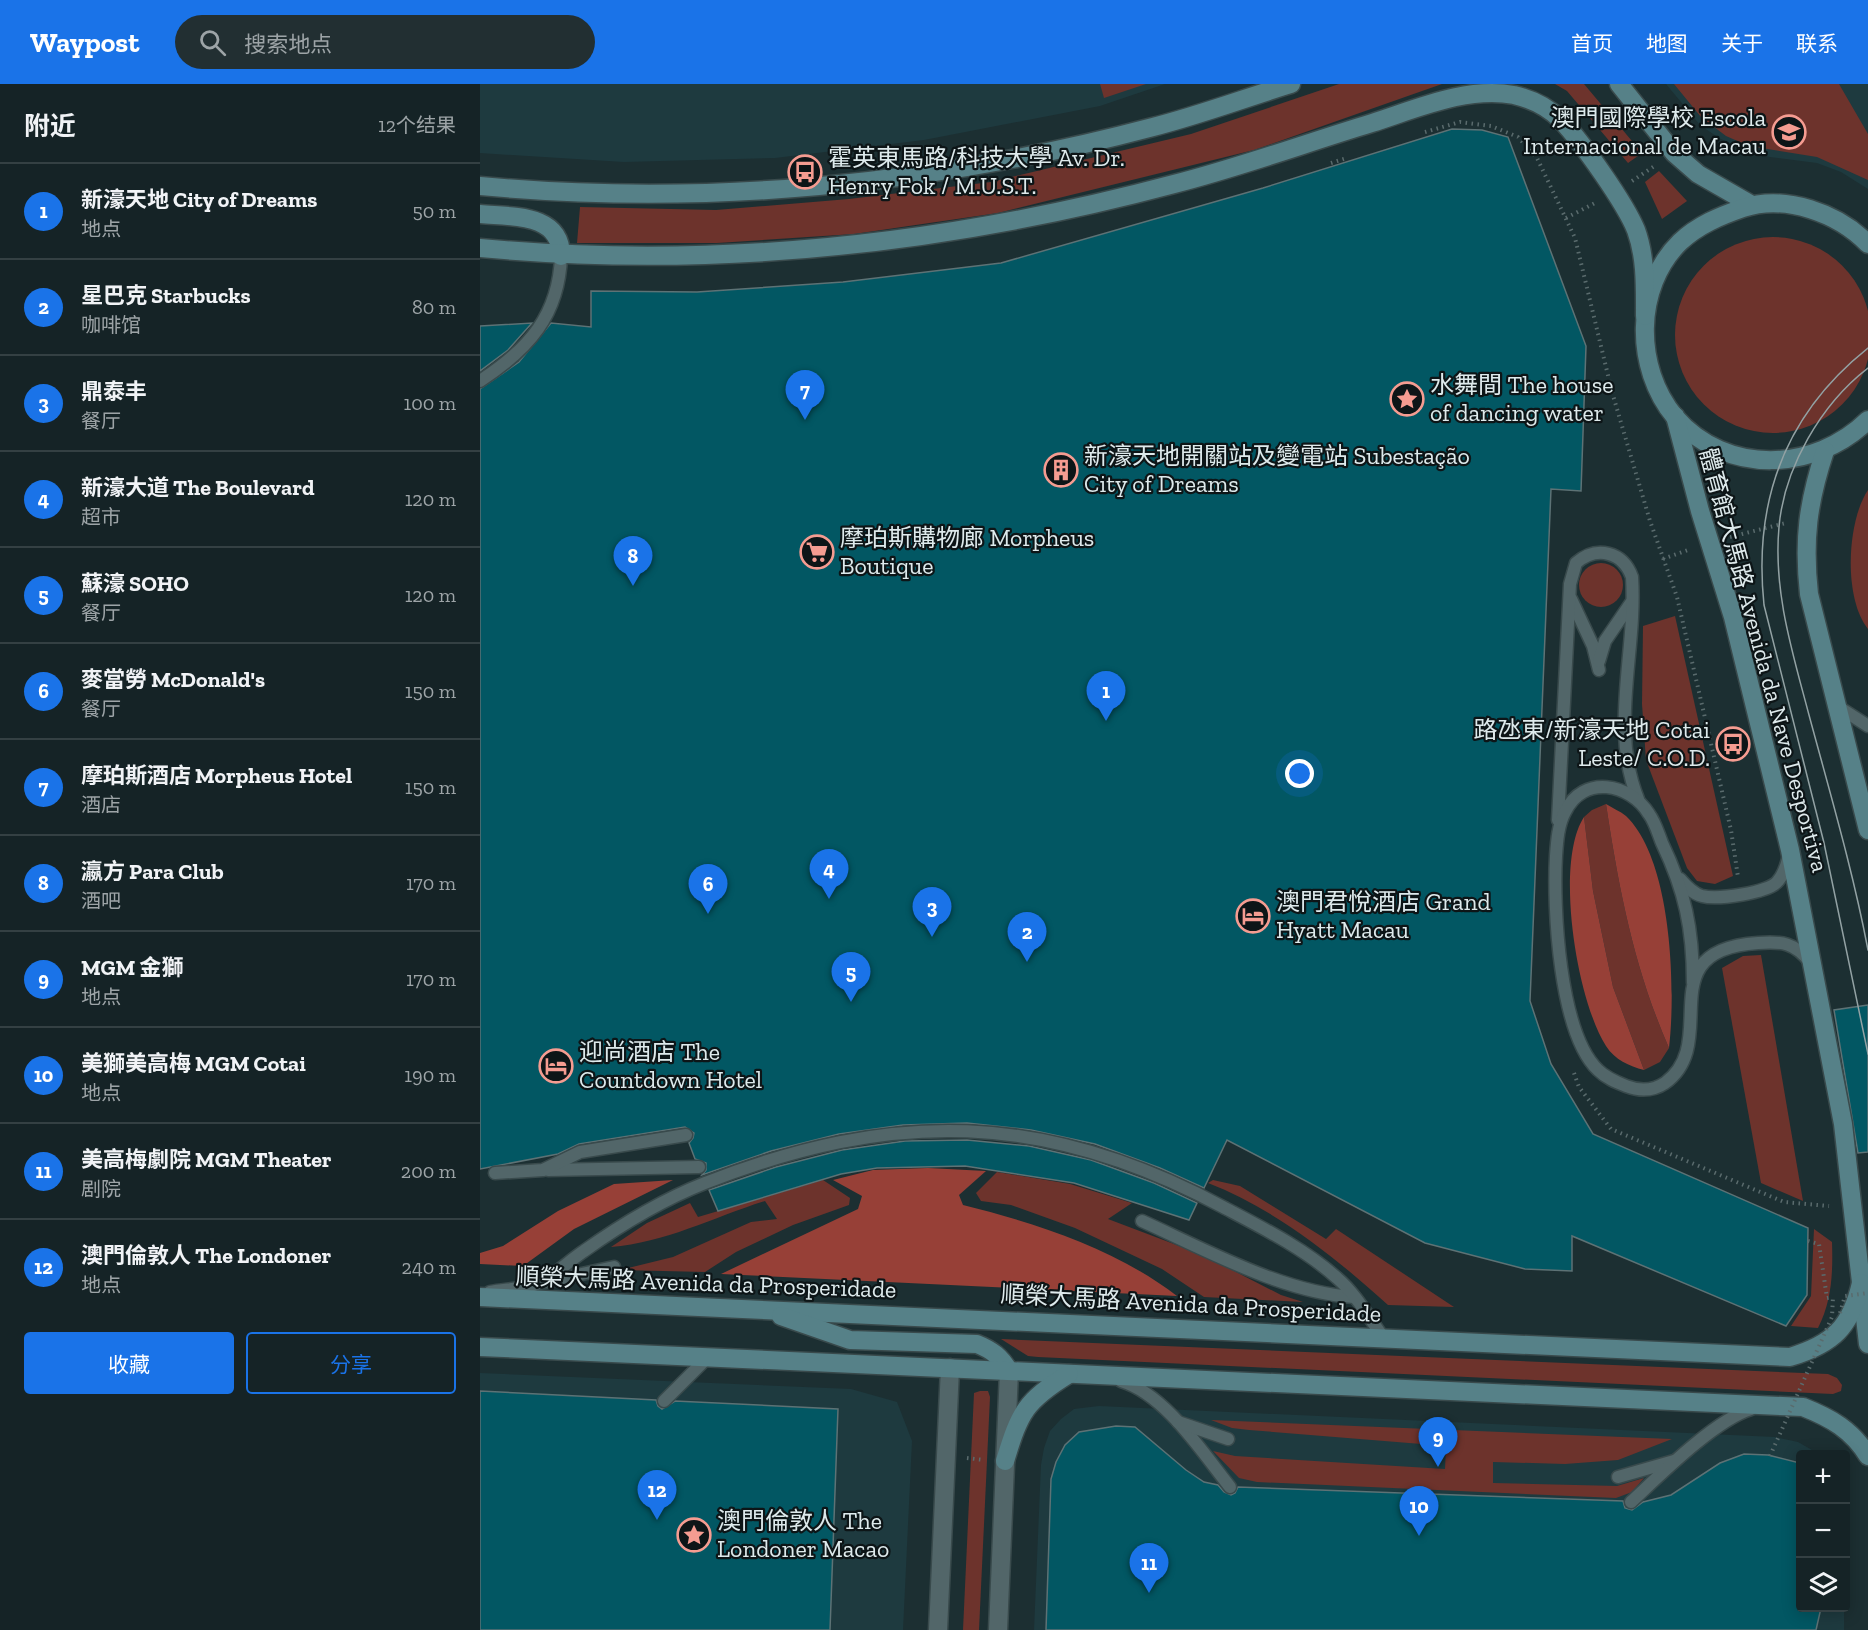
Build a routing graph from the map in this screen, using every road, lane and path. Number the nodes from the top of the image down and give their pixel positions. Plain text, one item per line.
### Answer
1 (1291, 84) edge
2 (1619, 84) edge
3 (1418, 134) dead end
4 (1349, 157) dead end
5 (1329, 163) dead end
6 (480, 186) edge
7 (1752, 205) junction
8 (480, 214) edge
9 (1868, 243) edge
10 (480, 248) edge
11 (561, 256) junction
12 (1645, 316) junction
13 (480, 381) edge
14 (1675, 416) junction
15 (1868, 420) edge
16 (1825, 451) junction
17 (1807, 517) junction
18 (1709, 542) junction
19 (1664, 559) junction
20 (1569, 595) junction
21 (1631, 602) junction
22 (1838, 706) junction
23 (1868, 726) edge
24 (1639, 802) junction
25 (1868, 830) edge
26 (1557, 848) junction
27 (1790, 850) junction
28 (1679, 878) junction
29 (1741, 894) junction
30 (1815, 967) junction
31 (1693, 983) junction
32 (686, 1136) dead end
33 (699, 1167) dead end
34 (543, 1170) junction
35 (495, 1173) dead end
36 (1142, 1221) dead end
37 (1808, 1241) dead end
38 (614, 1267) dead end
39 (538, 1284) junction
40 (1865, 1288) edge
41 (480, 1295) edge
42 (1845, 1296) junction
43 (1833, 1297) junction
44 (1354, 1298) junction
45 (762, 1310) junction
46 (1840, 1313) dead end
47 (1383, 1337) junction
48 (1868, 1344) edge
49 (480, 1347) edge
50 (708, 1357) junction
51 (950, 1368) junction
52 (1009, 1371) junction
53 (1069, 1374) junction
54 (1099, 1375) junction
55 (664, 1401) dead end
56 (1764, 1405) junction
57 (1175, 1421) junction
58 (1228, 1439) dead end
59 (1770, 1456) dead end
60 (1868, 1456) edge
61 (946, 1457) junction
62 (1679, 1460) junction
63 (1005, 1461) junction
64 (1618, 1477) dead end
65 (1230, 1487) dead end
66 (1630, 1502) dead end
67 (938, 1630) edge
68 (998, 1630) edge

1 - 6 main road
2 - 7 main road
3 - 19 path
4 - 5 path
7 - 9 main road
7 - 12 main road
8 - 11 main road
10 - 11 main road
11 - 12 main road
11 - 13 lane
12 - 14 main road
14 - 16 main road
14 - 18 main road, 體育館大馬路 Avenida da Nave Desportiva
15 - 16 main road
16 - 17 main road
17 - 18 path
17 - 22 main road
18 - 19 path
18 - 27 main road, 體育館大馬路 Avenida da Nave Desportiva
19 - 29 path
20 - 21 lane
20 - 21 lane
20 - 26 lane
21 - 24 lane
22 - 23 lane
22 - 25 main road
24 - 26 lane
24 - 28 lane
26 - 31 lane
27 - 29 lane
27 - 30 main road, 體育館大馬路 Avenida da Nave Desportiva
28 - 29 lane
28 - 31 lane
30 - 31 lane
30 - 40 main road, 體育館大馬路 Avenida da Nave Desportiva
32 - 34 lane
33 - 34 lane
34 - 35 lane
36 - 44 lane
37 - 43 path
38 - 39 lane
39 - 41 lane
39 - 44 lane
40 - 42 path, bridge
40 - 47 main road, 順榮大馬路 Avenida da Prosperidade
40 - 48 main road, 體育館大馬路 Avenida da Nave Desportiva
41 - 45 main road, 順榮大馬路 Avenida da Prosperidade
42 - 43 path, bridge
42 - 46 path, bridge
43 - 59 path, bridge
44 - 47 lane
45 - 47 main road, 順榮大馬路 Avenida da Prosperidade
45 - 52 main road
49 - 50 main road
50 - 51 main road
50 - 55 lane
51 - 52 main road
51 - 61 street
52 - 53 main road
52 - 63 street
53 - 54 main road
53 - 63 main road
54 - 56 main road
54 - 57 lane
56 - 60 main road
56 - 62 lane
57 - 58 lane
57 - 65 lane
61 - 63 path
61 - 67 street
62 - 64 lane
62 - 66 lane
63 - 68 street

